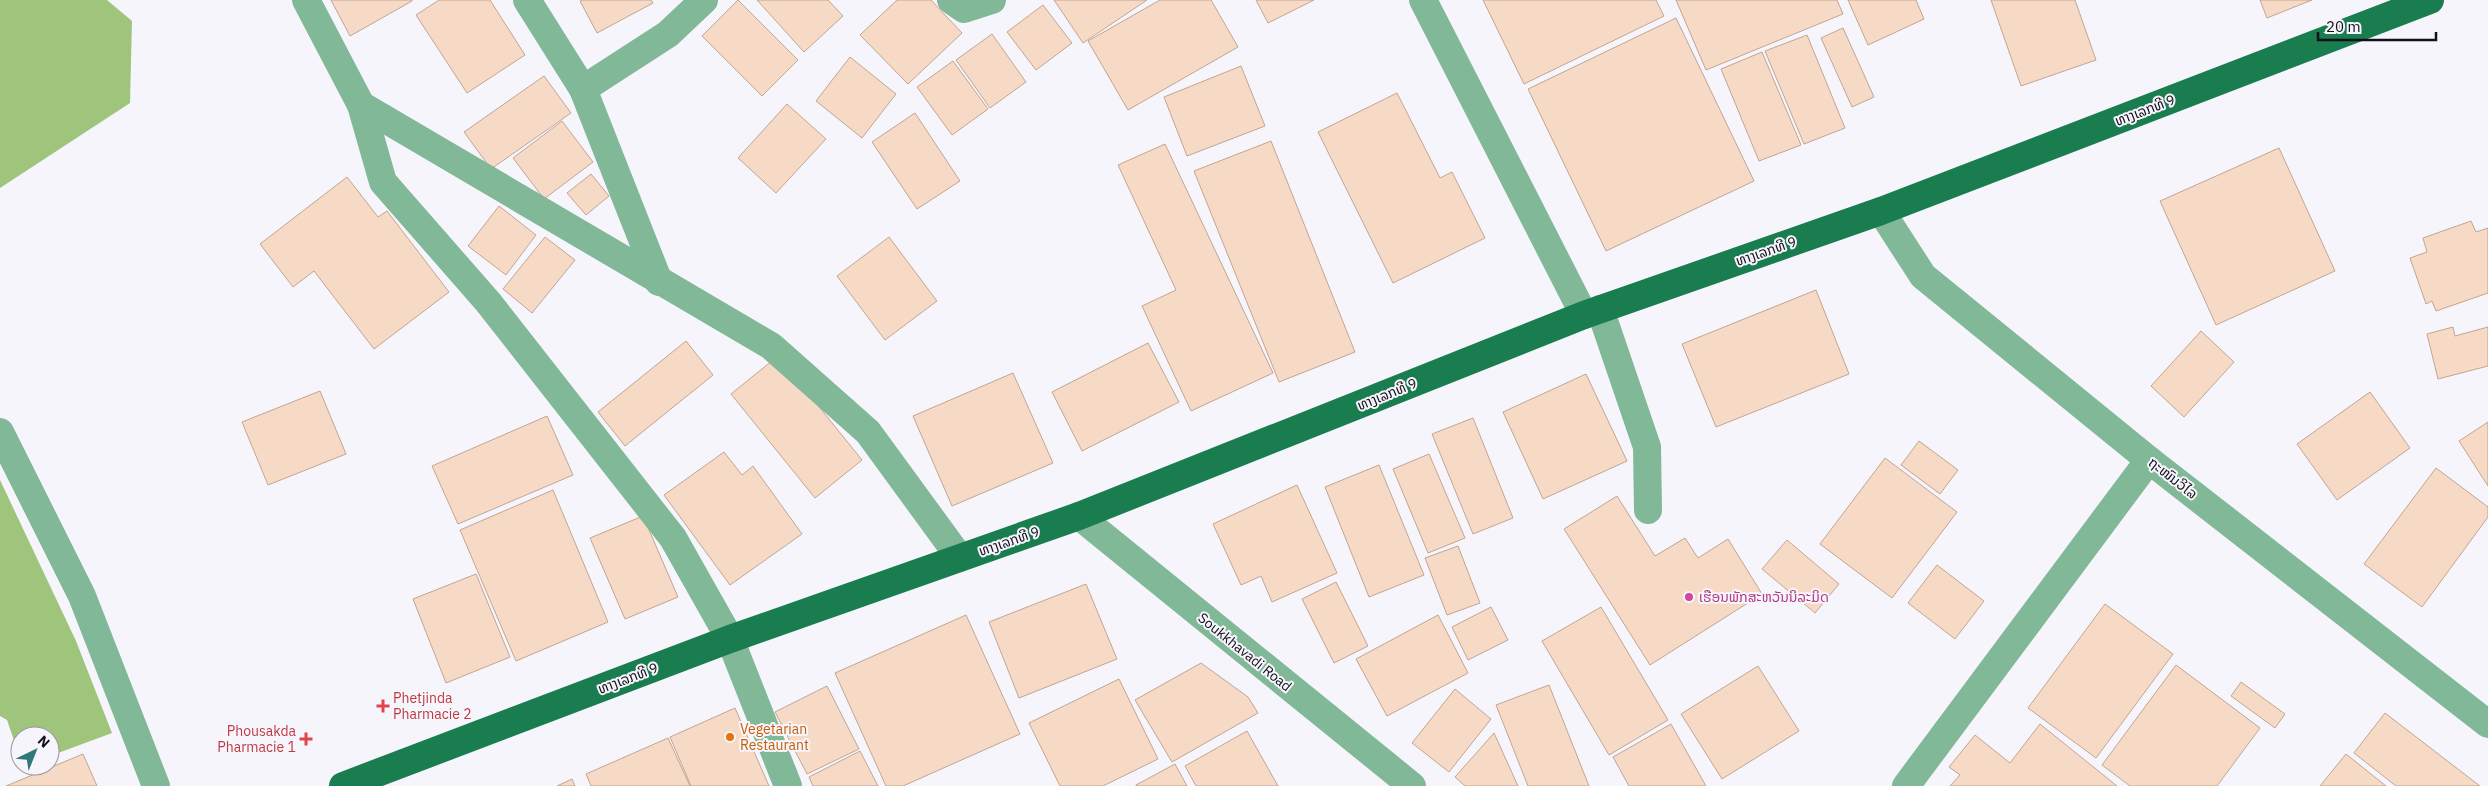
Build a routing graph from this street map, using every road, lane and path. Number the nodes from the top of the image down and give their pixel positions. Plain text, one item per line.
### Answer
1 (306, 0) edge
2 (527, 0) edge
3 (704, 0) edge
4 (951, 0) edge
5 (992, 0) edge
6 (1423, 0) edge
7 (2430, 0) edge
8 (583, 89) junction
9 (361, 105) junction
10 (1881, 211) junction
11 (658, 282) junction
12 (1592, 312) junction
13 (0, 432) edge
14 (2149, 460) junction
15 (1648, 510) dead end
16 (1079, 516) junction
17 (960, 558) junction
18 (730, 639) junction
19 (2488, 724) edge
20 (1401, 783) edge
21 (156, 786) edge
22 (343, 786) edge
23 (788, 786) edge
24 (1906, 786) edge

1 - 9 street
2 - 8 street
3 - 8 street
4 - 5 street
6 - 12 street
7 - 10 main road, ທາງເລກທີ 9
8 - 11 street
9 - 11 street
9 - 18 street
10 - 12 main road, ທາງເລກທີ 9
10 - 14 street, ຖະໜົນວິໄລ
11 - 17 street
12 - 15 street
12 - 16 main road, ທາງເລກທີ 9
13 - 21 street
14 - 19 street, ຖະໜົນວິໄລ
14 - 24 street
16 - 17 main road, ທາງເລກທີ 9
16 - 20 street, Soukkhavadi Road
17 - 18 main road, ທາງເລກທີ 9
18 - 22 main road, ທາງເລກທີ 9
18 - 23 street

